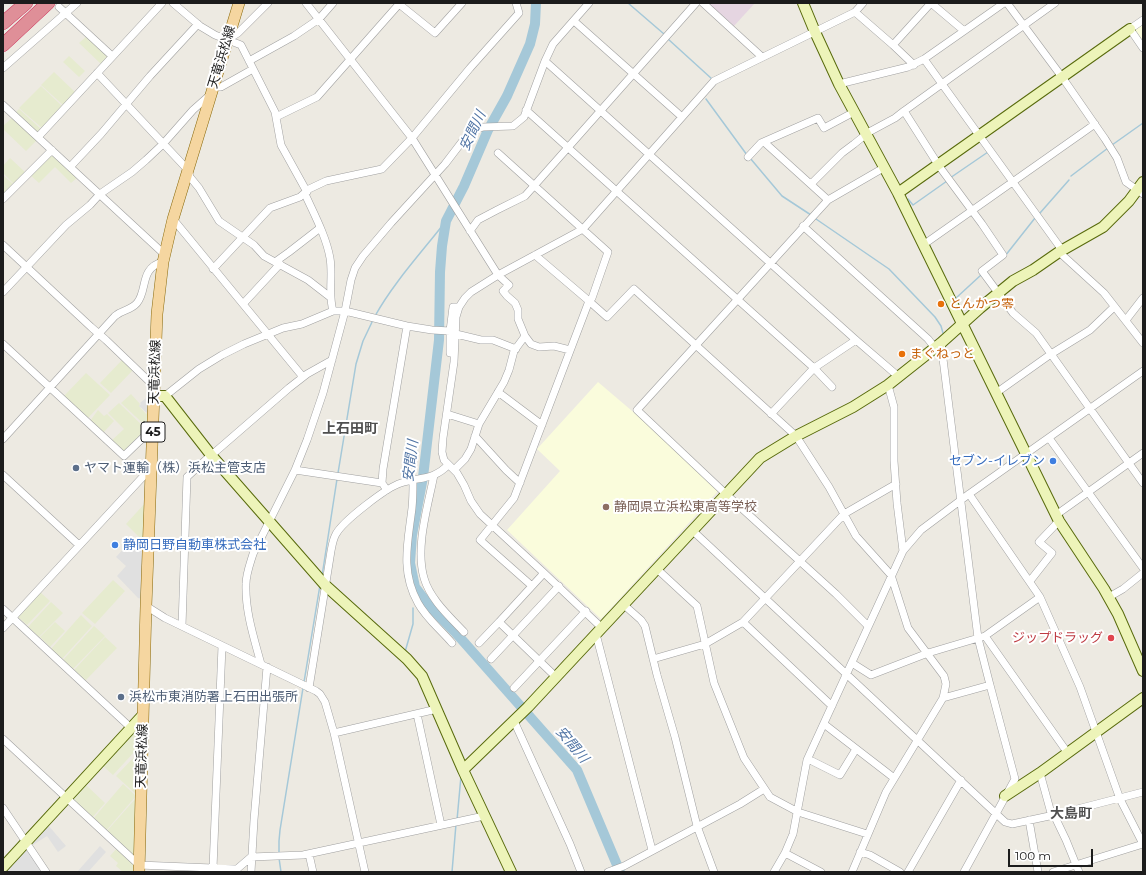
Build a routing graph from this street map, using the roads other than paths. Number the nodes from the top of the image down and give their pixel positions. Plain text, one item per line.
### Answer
1 (26, 3) edge
2 (77, 3) edge
3 (162, 3) edge
4 (173, 3) edge
5 (239, 3) edge
6 (268, 3) edge
7 (306, 3) edge
8 (333, 3) edge
9 (400, 3) edge
10 (462, 3) edge
11 (516, 3) edge
12 (589, 3) edge
13 (696, 3) edge
14 (703, 3) edge
15 (803, 3) edge
16 (863, 3) edge
17 (931, 3) edge
18 (1004, 3) edge
19 (1007, 3) edge
20 (1055, 3) edge
21 (51, 4) edge
22 (65, 12) junction
23 (855, 12) junction
24 (319, 19) junction
25 (1143, 20) edge
26 (574, 21) junction
27 (3, 23) edge
28 (198, 24) junction
29 (1023, 26) junction
30 (1130, 29) junction
31 (964, 30) junction
32 (815, 32) junction
33 (3, 40) edge
34 (227, 40) junction
35 (893, 44) junction
36 (3, 45) edge
37 (1143, 48) edge
38 (112, 56) junction
39 (762, 57) junction
40 (350, 59) junction
41 (924, 59) junction
42 (249, 60) junction
43 (545, 61) junction
44 (914, 65) junction
45 (3, 68) edge
46 (253, 69) junction
47 (97, 73) junction
48 (634, 74) junction
49 (1062, 77) junction
50 (942, 83) junction
51 (839, 84) junction
52 (212, 91) junction
53 (3, 104) edge
54 (126, 104) junction
55 (526, 110) junction
56 (600, 111) junction
57 (904, 111) junction
58 (854, 112) junction
59 (276, 117) junction
60 (682, 117) junction
61 (1095, 124) junction
62 (867, 135) junction
63 (980, 136) junction
64 (38, 137) junction
65 (412, 138) junction
66 (764, 142) junction
67 (163, 144) junction
68 (568, 147) junction
69 (52, 150) junction
70 (498, 153) dead end
71 (650, 154) junction
72 (748, 157) dead end
73 (939, 166) junction
74 (70, 167) junction
75 (884, 167) junction
76 (188, 170) junction
77 (435, 175) junction
78 (1013, 182) junction
79 (811, 184) junction
80 (534, 186) junction
81 (1141, 188) edge
82 (617, 190) junction
83 (306, 193) junction
84 (898, 193) junction
85 (100, 194) junction
86 (3, 199) edge
87 (828, 200) junction
88 (971, 211) junction
89 (173, 219) junction
90 (803, 226) junction
91 (320, 228) junction
92 (583, 229) junction
93 (470, 231) junction
94 (243, 237) junction
95 (3, 244) edge
96 (923, 245) junction
97 (1061, 251) junction
98 (535, 255) junction
99 (164, 258) junction
100 (770, 262) junction
101 (277, 263) junction
102 (26, 267) junction
103 (213, 269) junction
104 (498, 276) junction
105 (3, 292) edge
106 (998, 293) junction
107 (330, 297) junction
108 (1143, 298) edge
109 (737, 299) junction
110 (589, 302) junction
111 (243, 304) junction
112 (1114, 307) junction
113 (333, 311) junction
114 (345, 311) junction
115 (1126, 320) junction
116 (962, 324) junction
117 (407, 326) junction
118 (451, 332) junction
119 (99, 333) junction
120 (268, 334) junction
121 (525, 336) junction
122 (856, 340) junction
123 (1143, 343) edge
124 (3, 344) edge
125 (696, 345) junction
126 (938, 346) junction
127 (516, 349) junction
128 (570, 350) junction
129 (1051, 354) junction
130 (332, 360) junction
131 (814, 368) junction
132 (1143, 371) edge
133 (899, 377) junction
134 (303, 378) junction
135 (888, 385) junction
136 (832, 386) dead end
137 (49, 388) junction
138 (498, 392) junction
139 (158, 393) junction
140 (996, 393) junction
141 (1090, 409) junction
142 (447, 414) junction
143 (771, 414) junction
144 (479, 424) junction
145 (542, 425) junction
146 (153, 428) junction
147 (475, 436) junction
148 (796, 436) junction
149 (1050, 438) junction
150 (3, 439) edge
151 (1143, 453) edge
152 (211, 454) junction
153 (1026, 454) junction
154 (1129, 463) junction
155 (448, 465) junction
156 (152, 468) junction
157 (295, 470) junction
158 (454, 470) junction
159 (3, 475) edge
160 (434, 475) junction
161 (414, 480) junction
162 (382, 483) junction
163 (520, 483) junction
164 (1143, 483) edge
165 (896, 484) junction
166 (387, 490) junction
167 (1089, 492) junction
168 (969, 494) junction
169 (727, 495) junction
170 (960, 500) junction
171 (844, 514) junction
172 (1058, 518) junction
173 (270, 522) junction
174 (493, 525) junction
175 (692, 531) junction
176 (79, 545) junction
177 (903, 551) junction
178 (799, 562) junction
179 (1143, 568) edge
180 (658, 569) junction
181 (544, 572) junction
182 (1143, 573) edge
183 (891, 575) junction
184 (1030, 581) junction
185 (322, 582) junction
186 (532, 586) junction
187 (559, 586) junction
188 (1040, 597) junction
189 (1109, 597) junction
190 (765, 598) junction
191 (624, 605) junction
192 (146, 606) junction
193 (3, 609) edge
194 (586, 612) junction
195 (12, 618) junction
196 (498, 622) junction
197 (743, 622) junction
198 (182, 626) junction
199 (868, 626) junction
200 (3, 628) edge
201 (599, 631) junction
202 (464, 632) dead end
203 (513, 636) junction
204 (981, 637) junction
205 (452, 643) dead end
206 (478, 643) dead end
207 (705, 644) junction
208 (222, 646) junction
209 (928, 653) junction
210 (653, 658) junction
211 (491, 659) dead end
212 (539, 661) junction
213 (852, 663) junction
214 (264, 666) junction
215 (1143, 671) edge
216 (846, 674) junction
217 (556, 677) junction
218 (990, 685) junction
219 (308, 687) junction
220 (514, 688) dead end
221 (943, 698) junction
222 (1143, 698) edge
223 (832, 706) junction
224 (437, 709) junction
225 (417, 714) junction
226 (143, 715) junction
227 (516, 718) junction
228 (824, 724) junction
229 (131, 728) junction
230 (1096, 732) junction
231 (334, 733) junction
232 (3, 739) edge
233 (917, 739) junction
234 (856, 749) junction
235 (1067, 752) junction
236 (808, 759) junction
237 (463, 770) junction
238 (1040, 773) junction
239 (894, 778) junction
240 (961, 780) junction
241 (764, 789) junction
242 (1143, 792) edge
243 (1005, 796) junction
244 (66, 799) junction
245 (1120, 799) junction
246 (3, 808) edge
247 (798, 812) junction
248 (996, 813) junction
249 (1054, 815) junction
250 (484, 816) junction
251 (1029, 820) junction
252 (441, 825) junction
253 (697, 826) junction
254 (867, 834) junction
255 (26, 842) junction
256 (359, 843) junction
257 (1143, 844) edge
258 (652, 850) junction
259 (860, 852) junction
260 (785, 853) junction
261 (309, 854) junction
262 (251, 858) junction
263 (3, 867) edge
264 (213, 868) junction
265 (139, 869) edge
266 (1078, 869) edge
267 (610, 871) edge
268 (46, 872) edge
269 (251, 872) edge
270 (313, 872) edge
271 (365, 872) edge
272 (511, 872) edge
273 (581, 872) edge
274 (714, 872) edge
275 (774, 872) edge
276 (822, 872) edge
277 (852, 872) edge
278 (900, 872) edge
279 (908, 872) edge
280 (964, 872) edge
281 (1038, 872) edge
282 (1053, 872) edge

1 - 27 highway
2 - 22 street
3 - 38 street
4 - 28 street
5 - 34 main road, 天竜浜松線 / 45
6 - 34 street
7 - 24 street
8 - 24 street
9 - 10 street
9 - 40 street
11 - 65 street
12 - 26 street
13 - 48 street
14 - 39 street
15 - 32 street
16 - 23 street
17 - 31 street
17 - 35 street
18 - 31 street
19 - 29 street
20 - 29 street
21 - 22 street
21 - 33 highway
21 - 36 highway
22 - 38 street
22 - 45 street
23 - 32 street
23 - 35 street
24 - 40 street
24 - 42 street
25 - 30 street
26 - 43 street
26 - 48 street
28 - 34 street
28 - 54 street
29 - 49 street
29 - 50 street
30 - 37 street
30 - 49 street
31 - 41 street
32 - 39 street
32 - 51 street
34 - 42 street
34 - 52 main road, 天竜浜松線 / 45
35 - 44 street
38 - 47 street
39 - 60 street
40 - 59 street
40 - 65 street
41 - 44 street
41 - 50 street
42 - 46 street
43 - 55 street
43 - 56 street
44 - 51 street
46 - 52 street
46 - 59 street
47 - 54 street
47 - 64 street
48 - 56 street
48 - 60 street
49 - 61 street
49 - 63 street
50 - 57 street
50 - 63 street
51 - 58 street
52 - 67 street
52 - 76 main road, 天竜浜松線 / 45
53 - 64 street
54 - 67 street
54 - 74 street
55 - 68 street
55 - 77 street
56 - 68 street
56 - 71 street
57 - 62 street
57 - 73 street
58 - 62 street
58 - 66 street
59 - 83 street
60 - 71 street
61 - 78 street
61 - 81 street
62 - 75 street
62 - 79 street
63 - 73 street
63 - 78 street
64 - 69 street
65 - 77 street
65 - 83 street
66 - 72 street
66 - 79 street
67 - 76 street
67 - 85 street
68 - 80 street
68 - 82 street
69 - 74 street
69 - 86 street
70 - 80 street
71 - 82 street
71 - 100 street
73 - 84 street
73 - 88 street
74 - 85 street
75 - 84 street
75 - 87 street
76 - 89 main road, 天竜浜松線 / 45
76 - 94 street
77 - 93 street
77 - 114 street
78 - 88 street
78 - 97 street
79 - 87 street
80 - 92 street
80 - 93 street
81 - 97 street
82 - 92 street
82 - 109 street
83 - 91 street
83 - 94 street
84 - 96 street
85 - 99 street
85 - 102 street
87 - 90 street
88 - 96 street
88 - 106 street
89 - 99 main road, 天竜浜松線 / 45
89 - 103 street
90 - 100 street
90 - 126 street
91 - 101 street
91 - 107 street
92 - 98 street
92 - 110 street
93 - 104 street
94 - 101 street
94 - 103 street
95 - 102 street
96 - 116 street
97 - 106 street
97 - 112 street
98 - 104 street
98 - 110 street
99 - 119 street
99 - 139 main road, 天竜浜松線 / 45
100 - 109 street
100 - 122 street
101 - 107 street
101 - 111 street
102 - 105 street
102 - 119 street
103 - 111 street
104 - 118 street
104 - 121 street
106 - 116 street
106 - 129 street
107 - 113 street
108 - 115 street
109 - 125 street
109 - 131 street
110 - 125 street
110 - 128 street
111 - 120 street
112 - 115 street
112 - 129 street
113 - 114 street
113 - 120 street
114 - 117 street
114 - 130 street
115 - 123 street
116 - 126 street
116 - 140 street
117 - 118 street
117 - 162 street
118 - 127 street
118 - 142 street
119 - 137 street
119 - 139 street
120 - 134 street
120 - 139 street
121 - 127 street
121 - 128 street
122 - 131 street
122 - 133 street
124 - 137 street
125 - 143 street
125 - 169 street
126 - 133 street
126 - 170 street
127 - 138 street
128 - 145 street
129 - 140 street
129 - 141 street
130 - 134 street
130 - 157 street
131 - 136 street
131 - 143 street
132 - 141 street
133 - 135 street
134 - 152 street
135 - 148 street
135 - 165 street
137 - 146 street
137 - 150 street
138 - 144 street
138 - 145 street
139 - 146 main road, 天竜浜松線 / 45
139 - 152 street
140 - 153 street
141 - 149 street
141 - 154 street
142 - 144 street
142 - 155 street
143 - 148 street
144 - 147 street
145 - 163 street
146 - 156 main road, 天竜浜松線 / 45
147 - 158 street
147 - 163 street
148 - 169 street
148 - 171 street
149 - 153 street
149 - 167 street
151 - 154 street
152 - 173 street
152 - 198 street
153 - 168 street
153 - 172 street
154 - 164 street
154 - 167 street
155 - 158 street
155 - 160 street
156 - 176 street
156 - 192 main road, 天竜浜松線 / 45
157 - 162 street
157 - 173 street
158 - 174 street
159 - 176 street
160 - 161 street
160 - 202 street
161 - 166 street
161 - 205 street
162 - 166 street
163 - 174 street
165 - 171 street
165 - 177 street
166 - 185 street
167 - 172 street
167 - 179 street
168 - 170 street
168 - 184 street
169 - 175 street
169 - 178 street
170 - 177 street
170 - 204 street
171 - 178 street
171 - 183 street
172 - 184 street
172 - 189 street
173 - 185 street
173 - 214 street
174 - 181 street
174 - 186 street
175 - 180 street
175 - 190 street
176 - 195 street
177 - 183 street
178 - 190 street
178 - 199 street
180 - 191 street
180 - 207 street
181 - 186 street
181 - 187 street
182 - 189 street
183 - 199 street
183 - 209 street
184 - 188 street
185 - 219 street
185 - 224 street
186 - 196 street
187 - 194 street
187 - 203 street
188 - 204 street
188 - 230 street
189 - 215 street
190 - 197 street
190 - 216 street
191 - 201 street
191 - 210 street
192 - 198 street
192 - 226 main road, 天竜浜松線 / 45
193 - 195 street
194 - 201 street
194 - 212 street
195 - 200 street
195 - 229 street
196 - 203 street
196 - 206 street
197 - 207 street
197 - 223 street
198 - 208 street
199 - 213 street
201 - 217 street
201 - 258 street
203 - 211 street
203 - 212 street
204 - 209 street
204 - 218 street
204 - 235 street
207 - 210 street
207 - 241 street
208 - 214 street
208 - 264 street
209 - 213 street
209 - 221 street
210 - 253 street
212 - 217 street
212 - 220 street
213 - 216 street
214 - 219 street
214 - 262 street
216 - 223 street
216 - 233 street
217 - 227 street
218 - 221 street
218 - 243 street
219 - 231 street
221 - 233 street
222 - 230 street
223 - 228 street
224 - 225 street
224 - 237 street
225 - 231 street
225 - 252 street
226 - 229 street
226 - 265 main road, 天竜浜松線 / 45
227 - 237 street
227 - 273 street
228 - 234 street
228 - 236 street
229 - 244 street
230 - 235 street
230 - 245 street
231 - 256 street
232 - 244 street
233 - 239 street
233 - 240 street
234 - 236 street
234 - 239 street
235 - 238 street
236 - 247 street
237 - 250 street
238 - 243 street
238 - 249 street
239 - 254 street
240 - 248 street
240 - 279 street
241 - 247 street
241 - 253 street
242 - 245 street
243 - 248 street
244 - 255 street
244 - 265 street
245 - 249 street
245 - 257 street
246 - 255 street
247 - 254 street
247 - 260 street
248 - 251 street
248 - 280 street
249 - 251 street
249 - 266 street
250 - 252 street
250 - 272 street
251 - 281 street
252 - 256 street
253 - 258 street
253 - 274 street
254 - 259 street
255 - 263 street
255 - 268 street
256 - 261 street
256 - 271 street
257 - 266 street
258 - 267 street
259 - 277 street
259 - 278 street
260 - 275 street
260 - 276 street
261 - 262 street
261 - 270 street
262 - 264 street
262 - 269 street
264 - 265 street
266 - 282 street

